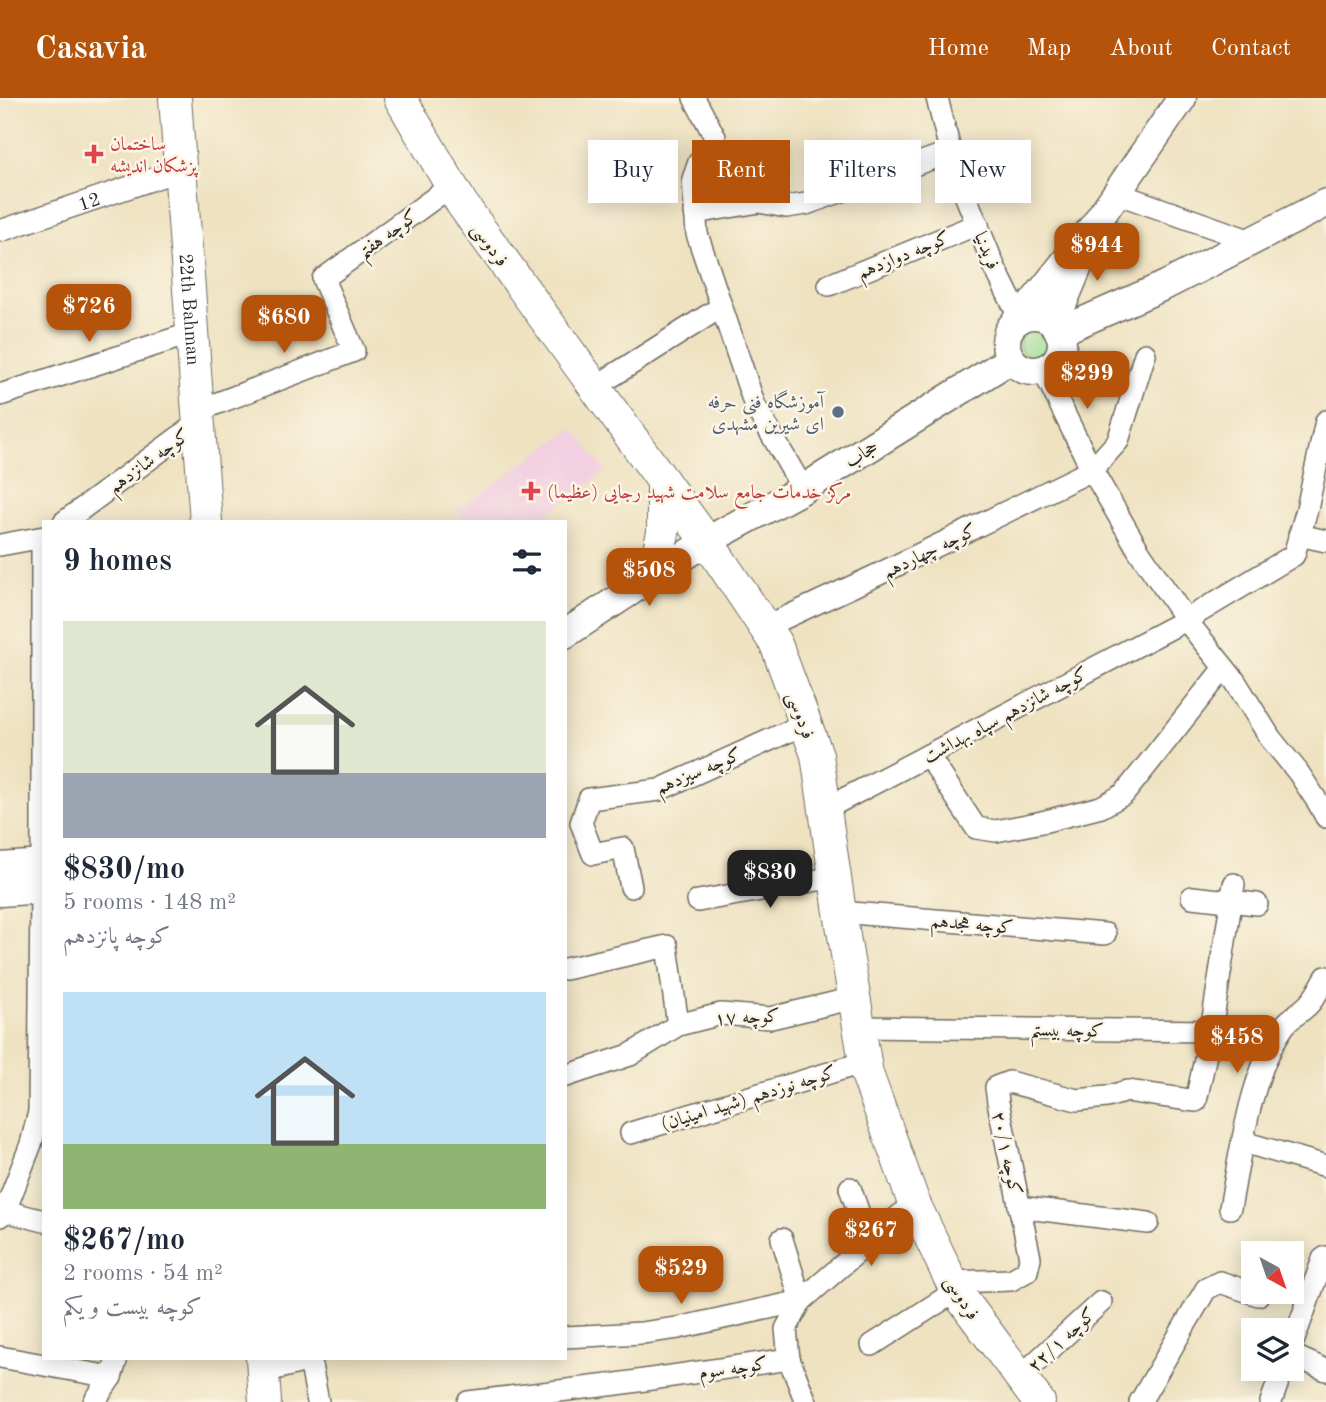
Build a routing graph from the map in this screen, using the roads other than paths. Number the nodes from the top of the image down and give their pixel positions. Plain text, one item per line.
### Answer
1 (175, 98) edge
2 (400, 98) edge
3 (694, 98) edge
4 (937, 98) edge
5 (1182, 98) edge
6 (947, 140) edge
7 (935, 157) edge
8 (180, 170) junction
9 (451, 186) junction
10 (1116, 193) junction
11 (969, 203) edge
12 (1326, 203) edge
13 (695, 213) junction
14 (1096, 223) junction
15 (978, 224) junction
16 (0, 231) edge
17 (1251, 241) junction
18 (323, 279) joint
19 (829, 285) dead end
20 (721, 307) junction
21 (1020, 319) junction
22 (192, 333) junction
23 (1054, 344) junction
24 (1145, 354) dead end
25 (1011, 359) junction
26 (595, 387) junction
27 (0, 395) edge
28 (197, 417) junction
29 (1326, 421) edge
30 (1092, 470) junction
31 (663, 481) junction
32 (803, 489) junction
33 (68, 520) edge
34 (206, 520) edge
35 (1299, 536) junction
36 (42, 537) edge
37 (707, 541) junction
38 (1326, 541) edge
39 (0, 545) edge
40 (643, 583) junction
41 (1186, 620) junction
42 (765, 628) junction
43 (567, 633) edge
44 (1224, 668) junction
45 (805, 724) junction
46 (928, 754) junction
47 (825, 809) junction
48 (1326, 817) edge
49 (573, 824) edge
50 (0, 867) edge
51 (42, 877) edge
52 (42, 877) edge
53 (835, 877) junction
54 (631, 887) dead end
55 (0, 892) edge
56 (1232, 892) junction
57 (1192, 897) dead end
58 (698, 901) dead end
59 (1257, 904) dead end
60 (840, 912) junction
61 (1105, 934) dead end
62 (42, 936) edge
63 (567, 969) edge
64 (1326, 977) edge
65 (857, 1013) junction
66 (678, 1025) junction
67 (1210, 1031) junction
68 (1270, 1051) junction
69 (866, 1062) junction
70 (567, 1076) edge
71 (631, 1133) dead end
72 (1243, 1142) junction
73 (1326, 1166) edge
74 (850, 1188) dead end
75 (914, 1203) junction
76 (1020, 1207) junction
77 (1230, 1208) dead end
78 (3, 1214) edge
79 (42, 1221) edge
80 (1148, 1223) dead end
81 (782, 1239) dead end
82 (869, 1242) junction
83 (1326, 1257) edge
84 (954, 1286) junction
85 (1241, 1289) edge
86 (801, 1301) junction
87 (1101, 1302) dead end
88 (1302, 1318) edge
89 (567, 1337) edge
90 (872, 1345) dead end
91 (0, 1357) edge
92 (789, 1359) junction
93 (1304, 1360) edge
94 (114, 1367) edge
95 (1326, 1370) edge
96 (264, 1377) edge
97 (1020, 1377) junction
98 (1278, 1381) edge
99 (94, 1402) edge
100 (318, 1402) edge
101 (468, 1402) edge
102 (806, 1402) edge
103 (1039, 1402) edge
104 (1140, 1402) edge
105 (1271, 1402) edge

1 - 8 main road, 22th Bahman
2 - 9 main road, فردوسی
3 - 13 street
4 - 6 street, فریدنیا
5 - 10 street
7 - 13 street
8 - 16 street, 12
8 - 22 main road, 22th Bahman
9 - 18 street, کوچه هفتم
9 - 26 main road, فردوسی
10 - 14 street
10 - 17 street
11 - 15 street, فریدنیا
12 - 17 street
13 - 20 street
14 - 21 street
14 - 23 street
15 - 19 street, کوچه دوازدهم
15 - 21 street, فریدنیا
17 - 23 street
18 - 28 street, کوچه شانزدهم
20 - 26 street
20 - 32 street
21 - 23 street
21 - 25 street
22 - 27 street
22 - 28 main road, 22th Bahman
23 - 25 street
23 - 30 street
24 - 30 street
25 - 32 street, حجاب
26 - 31 main road, فردوسی
28 - 33 street, کوچه شانزدهم
28 - 34 main road, 22th Bahman
29 - 35 street, کوچه شانزدهم سپاه بهداشت
30 - 41 street
30 - 42 street, کوچه چهاردهم
31 - 37 main road, فردوسی
31 - 40 main road
32 - 37 street, حجاب
35 - 38 street
35 - 41 street, کوچه شانزدهم سپاه بهداشت
36 - 39 street
37 - 40 street, حجاب
37 - 42 main road, فردوسی
40 - 43 street, حجاب
41 - 44 street
41 - 46 street, کوچه شانزدهم سپاه بهداشت
42 - 45 main road, فردوسی
44 - 46 street
44 - 48 street
45 - 47 main road, فردوسی
45 - 49 street, کوچه سیزدهم
46 - 47 street, کوچه شانزدهم سپاه بهداشت
47 - 53 main road, فردوسی
49 - 54 street, کوچه سیزدهم
50 - 51 street
52 - 55 street
53 - 58 street
53 - 60 main road, فردوسی
56 - 57 street
56 - 59 street
56 - 67 street, کوچه ۲۰/۱
60 - 61 street, کوچه هجدهم
60 - 65 main road, فردوسی
62 - 78 street
63 - 66 street
64 - 68 street
65 - 66 street, ۱۷ کوچه
65 - 67 street, کوچه بیستم
65 - 69 main road, فردوسی
66 - 70 street, ۱۷ کوچه
67 - 68 street, کوچه بیستم
67 - 76 street, کوچه ۲۰/۱
68 - 72 street
69 - 71 street, کوچه نوزدهم (شهید امینیان)
69 - 75 main road, فردوسی
72 - 73 street
72 - 77 street
74 - 82 street
75 - 82 street
75 - 84 main road, فردوسی
76 - 80 street
76 - 84 street, کوچه ۲۰/۱
78 - 79 street
81 - 86 street
82 - 86 street
83 - 88 street
84 - 90 street
84 - 97 main road, فردوسی
85 - 104 street
86 - 89 street
86 - 92 street
87 - 97 street, کوچه ۲۲/۱
91 - 94 street
92 - 101 street, کوچه سوم
92 - 102 street
93 - 95 street
94 - 99 street
96 - 100 street
97 - 103 main road, فردوسی
98 - 105 street

